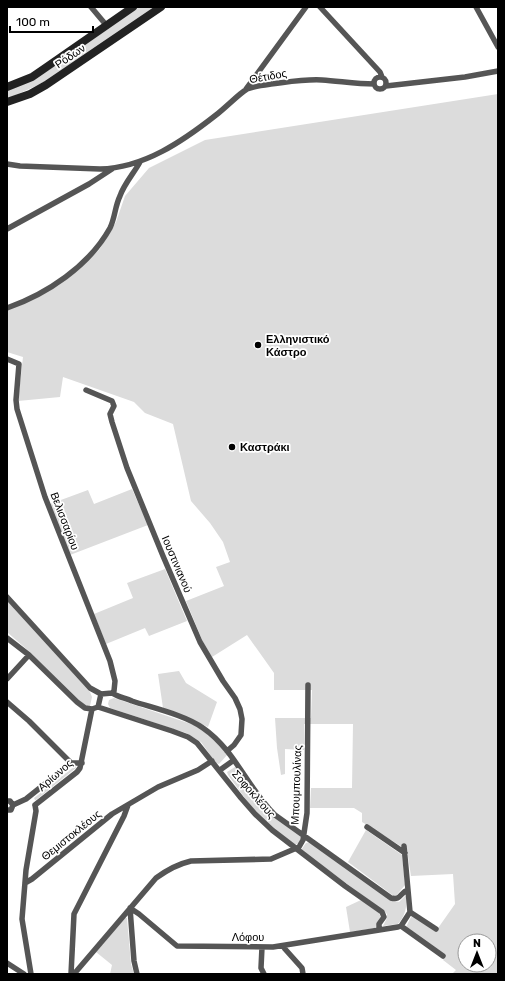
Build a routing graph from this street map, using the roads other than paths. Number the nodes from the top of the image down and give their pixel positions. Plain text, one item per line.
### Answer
1 (91, 7) edge
2 (134, 7) edge
3 (161, 7) edge
4 (306, 7) edge
5 (320, 7) edge
6 (476, 7) edge
7 (107, 26) junction
8 (498, 47) edge
9 (498, 71) edge
10 (377, 80) junction
11 (386, 86) junction
12 (7, 87) edge
13 (246, 90) junction
14 (7, 102) edge
15 (140, 162) junction
16 (7, 164) edge
17 (113, 168) junction
18 (7, 230) edge
19 (7, 308) edge
20 (7, 359) edge
21 (86, 390) dead end
22 (7, 597) edge
23 (7, 638) edge
24 (29, 655) junction
25 (7, 679) edge
26 (308, 685) dead end
27 (112, 693) junction
28 (101, 694) junction
29 (7, 702) edge
30 (95, 708) junction
31 (227, 751) junction
32 (234, 760) junction
33 (212, 761) junction
34 (71, 763) junction
35 (82, 763) junction
36 (220, 770) junction
37 (26, 799) junction
38 (7, 800) edge
39 (13, 805) junction
40 (35, 805) junction
41 (128, 805) junction
42 (7, 810) edge
43 (367, 827) dead end
44 (304, 836) junction
45 (404, 846) dead end
46 (295, 848) junction
47 (405, 853) junction
48 (25, 883) junction
49 (408, 890) junction
50 (130, 908) junction
51 (410, 912) junction
52 (401, 926) junction
53 (436, 929) dead end
54 (379, 930) junction
55 (283, 946) junction
56 (262, 947) junction
57 (442, 956) dead end
58 (7, 963) edge
59 (24, 974) edge
60 (31, 974) edge
61 (72, 974) edge
62 (137, 974) edge
63 (264, 974) edge
64 (303, 974) edge

1 - 7 street
2 - 7 street, Ρόδων
3 - 14 street, Ρόδων
4 - 13 street
5 - 10 street
6 - 8 street
7 - 12 street, Ρόδων
9 - 11 street
10 - 11 street
10 - 11 street
10 - 13 street, Θέτιδος
13 - 15 street, Θέτιδος
15 - 17 street, Θέτιδος
15 - 19 street
16 - 17 street, Θέτιδος
17 - 18 street
20 - 27 street, Βελισσαρίου
21 - 31 street, Ιουστινιανού
22 - 28 street
23 - 24 street, Σοφοκλέους
24 - 25 street
24 - 30 street, Σοφοκλέους
26 - 44 street, Μπουμπουλίνας
27 - 28 street, Σοφοκλέους
27 - 31 street, Σοφοκλέους
28 - 30 street
29 - 34 street
30 - 33 street, Σοφοκλέους
30 - 35 street, Αρίωνος
31 - 32 street, Σοφοκλέους
32 - 36 street
32 - 44 street, Σοφοκλέους
33 - 36 street, Σοφοκλέους
33 - 41 street, Θεμιστοκλέους
34 - 35 street
34 - 37 street
35 - 40 street, Αρίωνος
36 - 46 street, Σοφοκλέους
37 - 39 street
37 - 40 street
38 - 39 street
39 - 42 street
40 - 48 street, Αρίωνος
41 - 48 street, Θεμιστοκλέους
41 - 61 street
43 - 47 street
44 - 46 street, Μπουμπουλίνας
44 - 49 street, Σοφοκλέους
45 - 47 street
46 - 50 street, Μπουμπουλίνας
46 - 54 street, Σοφοκλέους
47 - 49 street
48 - 60 street
49 - 51 street
50 - 56 street, Λόφου
50 - 61 street, Μπουμπουλίνας
50 - 62 street
51 - 52 street
51 - 53 street
52 - 54 street, Λόφου
52 - 57 street
54 - 55 street, Λόφου
55 - 56 street, Λόφου
55 - 64 street
56 - 63 street
58 - 59 street

